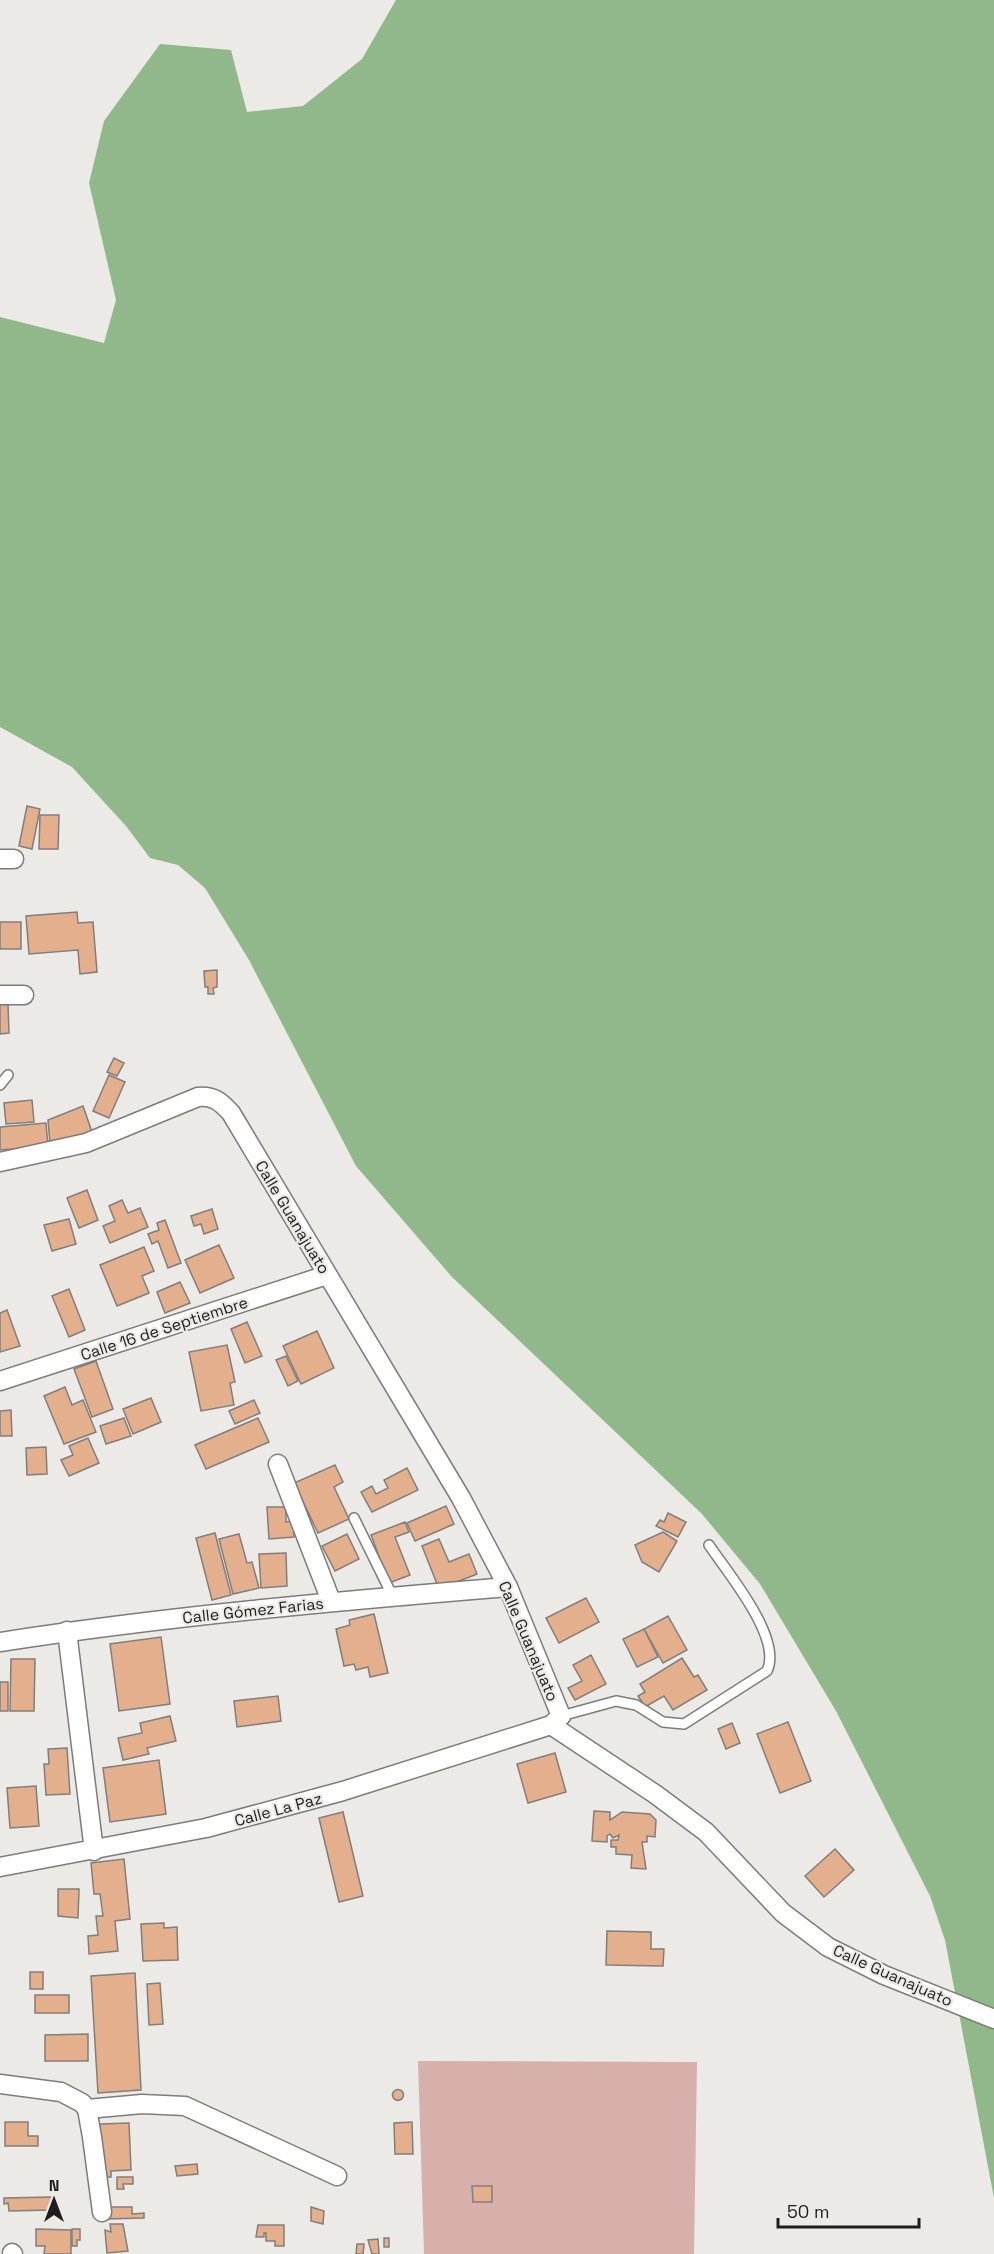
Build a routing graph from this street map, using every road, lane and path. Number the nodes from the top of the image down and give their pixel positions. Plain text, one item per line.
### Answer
1 (0, 995) edge
2 (24, 995) dead end
3 (8, 1075) dead end
4 (0, 1085) edge
5 (0, 1162) edge
6 (327, 1275) junction
7 (0, 1381) edge
8 (278, 1464) dead end
9 (354, 1518) dead end
10 (708, 1545) dead end
11 (508, 1587) junction
12 (393, 1597) junction
13 (331, 1601) junction
14 (67, 1631) junction
15 (0, 1642) edge
16 (556, 1720) junction
17 (94, 1851) junction
18 (0, 1867) edge
19 (994, 2019) edge
20 (0, 2084) edge
21 (87, 2109) junction
22 (337, 2176) dead end
23 (102, 2212) dead end

1 - 2 street
3 - 4 lane
5 - 6 street, Calle Guanajuato
6 - 7 street, Calle 16 de Septiembre
6 - 11 street, Calle Guanajuato
8 - 13 street
9 - 12 lane
10 - 16 lane
11 - 12 street, Calle Gómez Farias
11 - 16 street, Calle Guanajuato
12 - 13 street, Calle Gómez Farias
13 - 14 street, Calle Gómez Farias
14 - 15 street, Calle Gómez Farias
14 - 17 street
16 - 17 street, Calle La Paz
16 - 19 street, Calle Guanajuato
17 - 18 street, Calle La Paz
20 - 21 street
21 - 22 street
21 - 23 street

